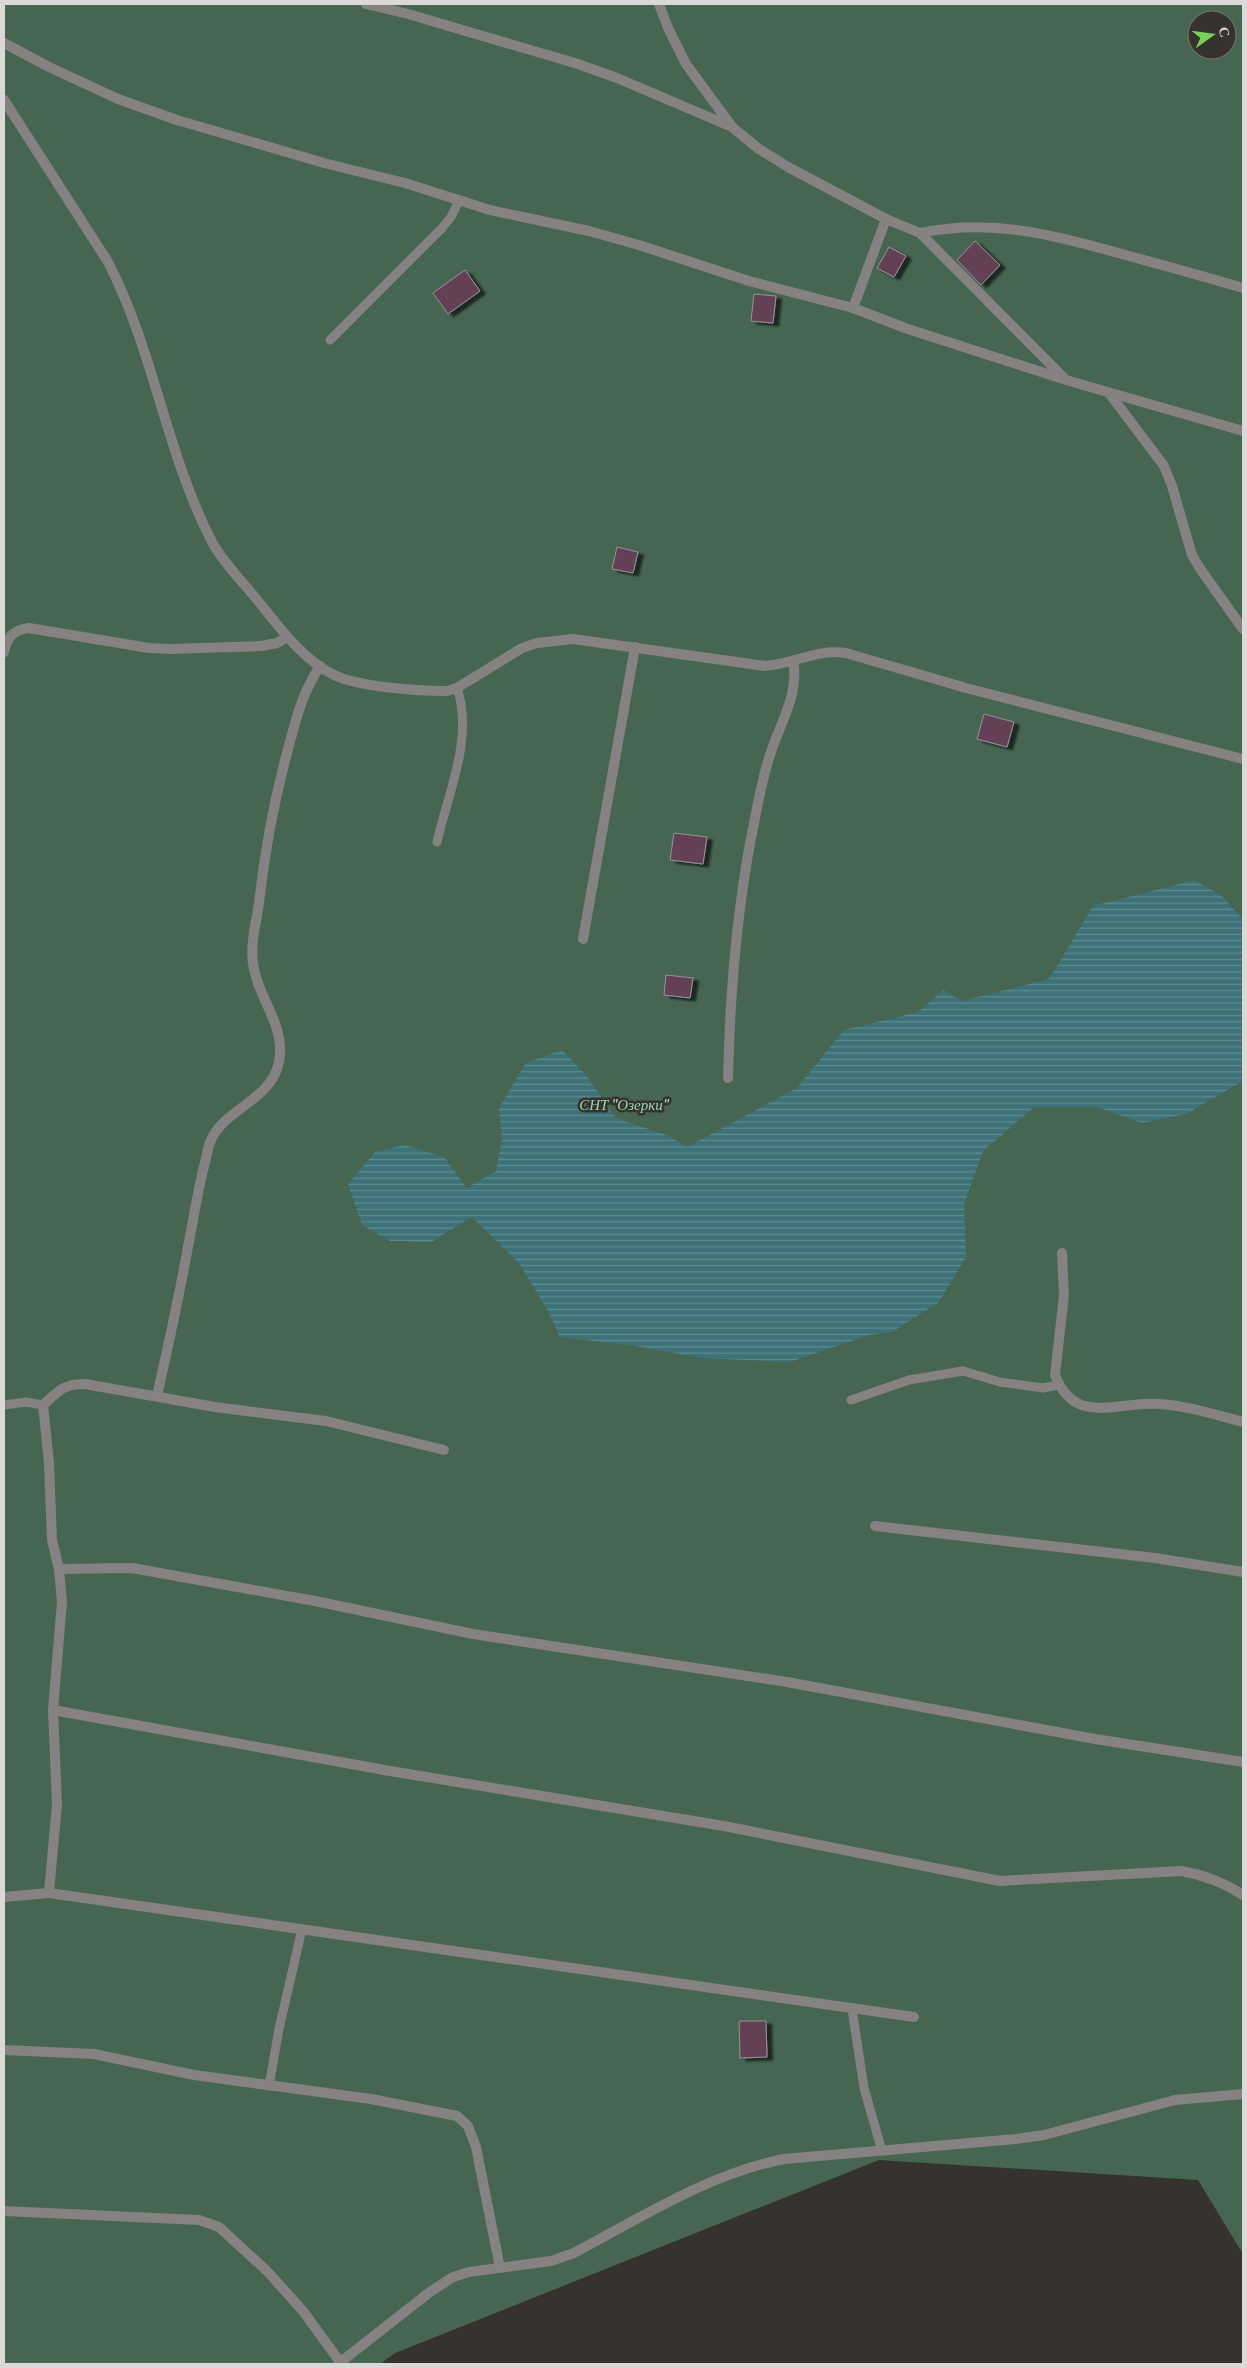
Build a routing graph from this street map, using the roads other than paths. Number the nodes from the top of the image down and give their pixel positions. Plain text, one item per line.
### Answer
1 (366, 4) edge
2 (659, 4) edge
3 (4, 43) edge
4 (4, 100) edge
5 (733, 128) junction
6 (459, 201) junction
7 (886, 219) junction
8 (920, 233) junction
9 (1243, 288) edge
10 (853, 308) junction
11 (330, 340) dead end
12 (1066, 380) junction
13 (1108, 392) junction
14 (1243, 431) edge
15 (1243, 629) edge
16 (287, 637) junction
17 (635, 647) junction
18 (4, 652) edge
19 (793, 661) junction
20 (320, 666) junction
21 (457, 688) junction
22 (1243, 759) edge
23 (437, 842) dead end
24 (583, 939) dead end
25 (728, 1078) dead end
26 (1062, 1253) dead end
27 (1059, 1385) junction
28 (157, 1396) junction
29 (851, 1400) dead end
30 (4, 1405) edge
31 (43, 1405) junction
32 (1243, 1422) edge
33 (444, 1450) dead end
34 (875, 1526) dead end
35 (59, 1569) junction
36 (1243, 1572) edge
37 (53, 1710) junction
38 (1243, 1762) edge
39 (49, 1894) junction
40 (1243, 1895) edge
41 (4, 1897) edge
42 (302, 1930) junction
43 (852, 2008) junction
44 (914, 2018) dead end
45 (4, 2050) edge
46 (269, 2086) junction
47 (1243, 2094) edge
48 (882, 2150) junction
49 (4, 2211) edge
50 (500, 2268) junction
51 (339, 2363) edge

1 - 5 street
2 - 5 street
3 - 6 street
4 - 16 street
5 - 7 street
6 - 10 street
6 - 11 lane
7 - 8 street
7 - 10 street
8 - 9 street
8 - 12 street
10 - 12 street
12 - 13 street
13 - 14 street
13 - 15 street
16 - 18 street
16 - 20 street
17 - 19 street
17 - 21 street
17 - 24 street
19 - 22 street
19 - 25 street
20 - 21 street
20 - 28 street
21 - 23 lane
26 - 27 street
27 - 29 lane
27 - 32 street
28 - 31 street
28 - 33 street
30 - 31 lane
31 - 35 street
34 - 36 street
35 - 37 street
35 - 38 street
37 - 39 street
37 - 40 street
39 - 41 street
39 - 42 street
42 - 43 street
42 - 46 lane
43 - 44 street
43 - 48 lane
45 - 46 street
46 - 50 street
47 - 48 street
48 - 50 street
49 - 51 street
50 - 51 street

